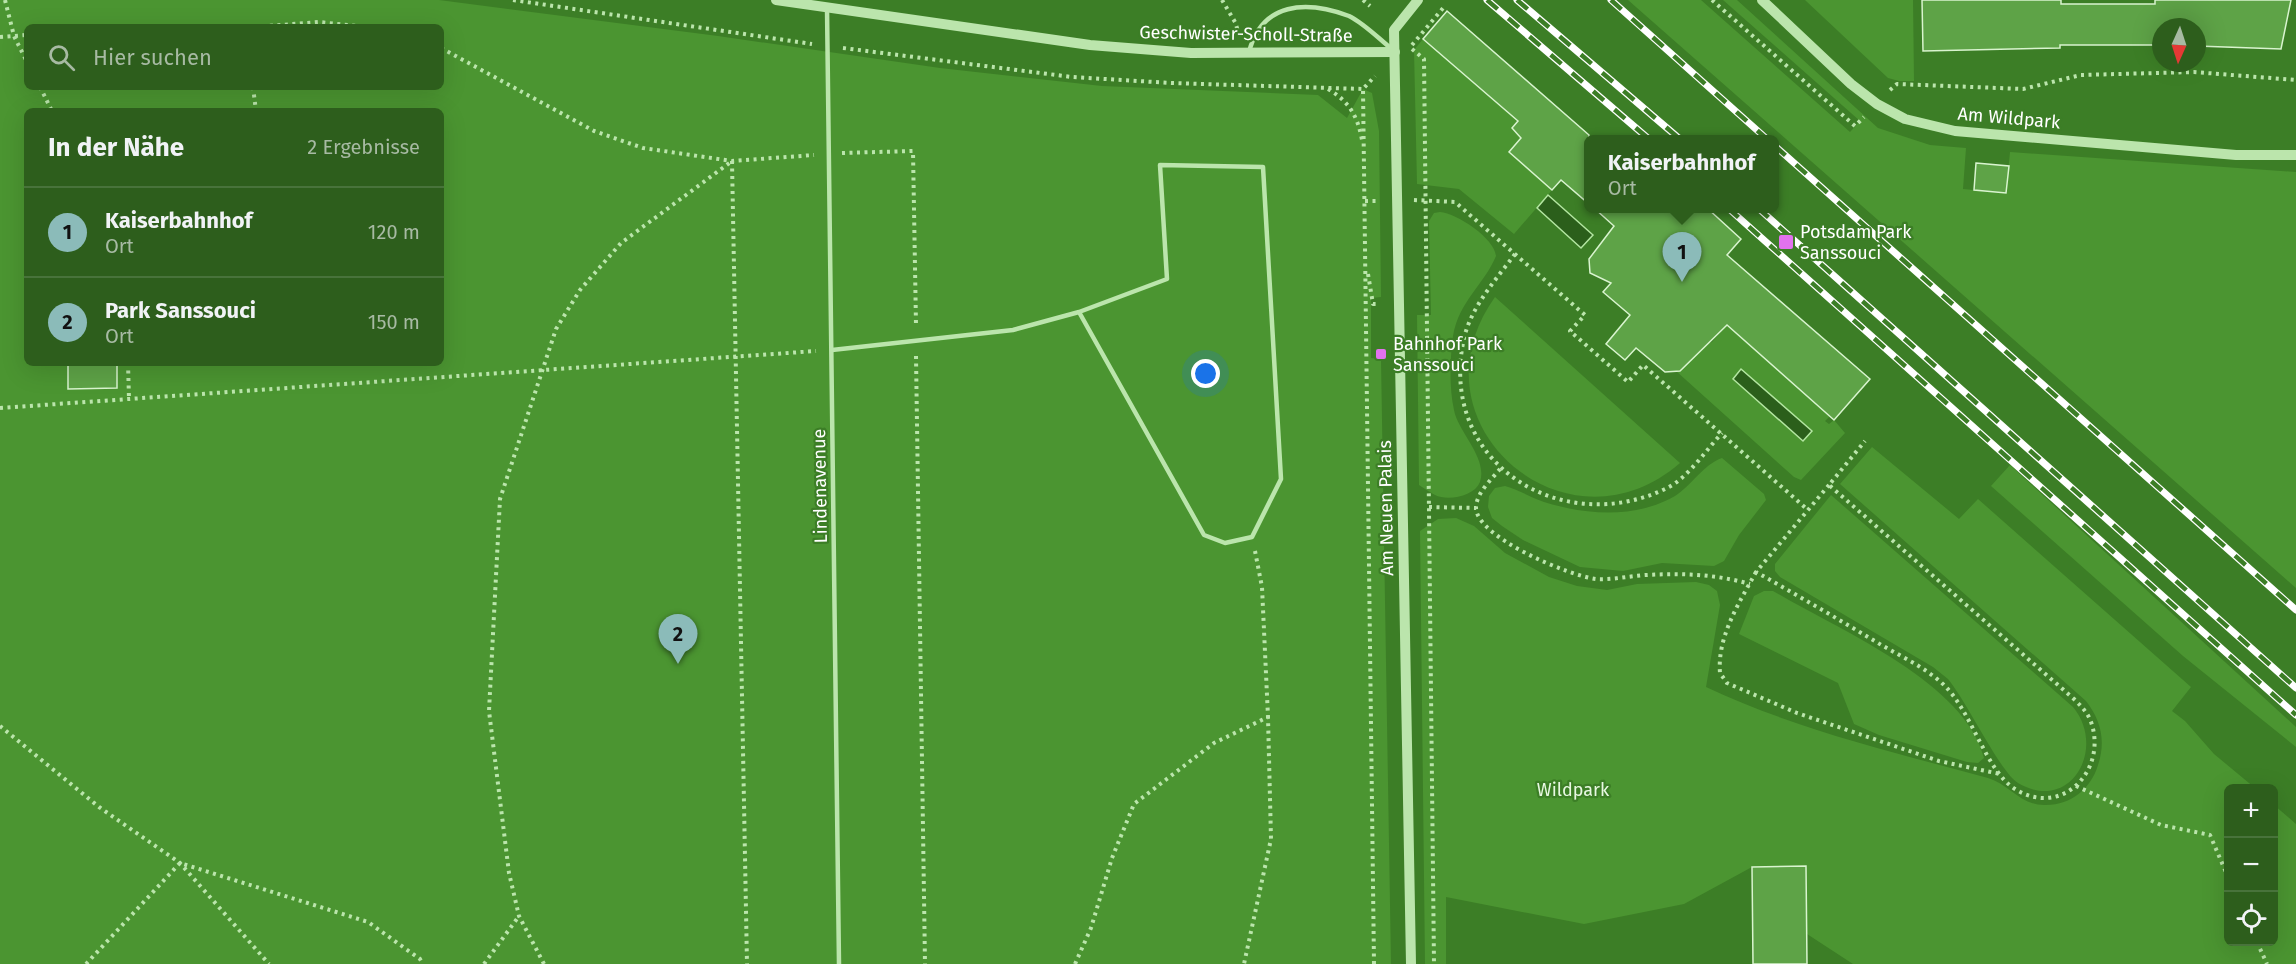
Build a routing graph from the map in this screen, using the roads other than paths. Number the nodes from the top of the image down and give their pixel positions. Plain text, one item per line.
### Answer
1 (776, 0) edge
2 (1419, 0) edge
3 (1762, 0) edge
4 (827, 8) junction
5 (1247, 52) junction
6 (1395, 52) junction
7 (2296, 154) edge
8 (1079, 312) junction
9 (831, 350) junction
10 (839, 964) edge
11 (1411, 964) edge

1 - 4 street, Geschwister-Scholl-Straße
2 - 6 street
3 - 7 street, Am Wildpark
4 - 5 street, Geschwister-Scholl-Straße
4 - 9 lane, Lindenavenue
5 - 6 street, Geschwister-Scholl-Straße
5 - 6 lane
6 - 11 street, Am Neuen Palais
8 - 8 lane
8 - 9 lane
9 - 10 lane, Lindenavenue

